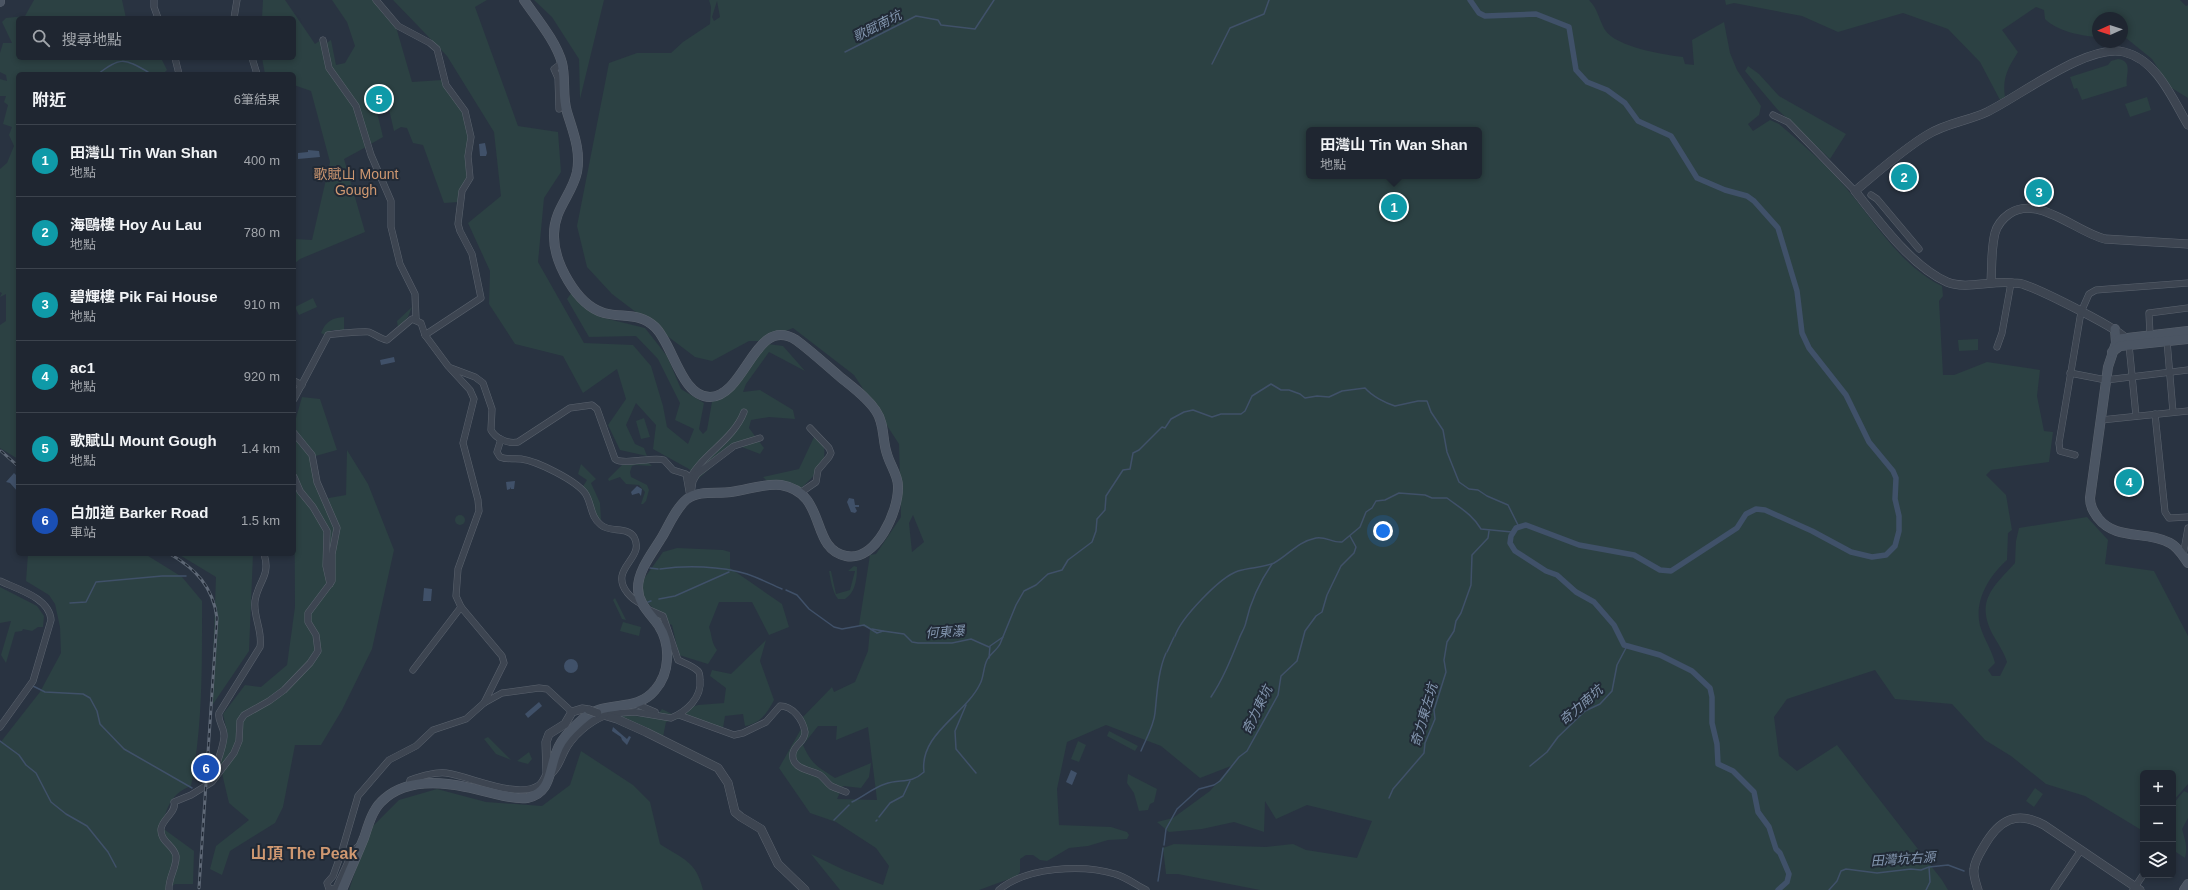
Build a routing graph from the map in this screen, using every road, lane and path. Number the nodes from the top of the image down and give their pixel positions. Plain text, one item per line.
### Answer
1 (154, 0) edge
2 (238, 0) edge
3 (376, 0) edge
4 (524, 0) edge
5 (157, 16) edge
6 (234, 16) edge
7 (323, 40) dead end
8 (176, 60) edge
9 (253, 60) edge
10 (562, 63) junction
11 (178, 72) edge
12 (256, 72) edge
13 (559, 109) dead end
14 (1773, 115) dead end
15 (2188, 125) edge
16 (1855, 191) junction
17 (1871, 195) dead end
18 (2188, 244) edge
19 (1919, 249) dead end
20 (1991, 282) junction
21 (2011, 282) junction
22 (2188, 283) edge
23 (2188, 308) edge
24 (2080, 312) junction
25 (416, 319) junction
26 (2114, 329) junction
27 (2188, 331) edge
28 (425, 335) junction
29 (2150, 335) junction
30 (2188, 339) edge
31 (2128, 341) junction
32 (2167, 341) junction
33 (2116, 343) junction
34 (1997, 347) dead end
35 (2112, 352) junction
36 (448, 366) junction
37 (2188, 370) edge
38 (2070, 373) junction
39 (2170, 373) junction
40 (2132, 377) junction
41 (2106, 380) junction
42 (296, 382) edge
43 (302, 385) junction
44 (296, 395) edge
45 (2188, 411) edge
46 (744, 412) dead end
47 (2173, 412) junction
48 (2155, 414) junction
49 (2136, 416) junction
50 (2100, 420) junction
51 (810, 428) dead end
52 (296, 435) edge
53 (760, 438) dead end
54 (501, 439) junction
55 (2075, 455) dead end
56 (296, 482) edge
57 (688, 482) junction
58 (800, 493) junction
59 (690, 497) junction
60 (2188, 517) edge
61 (2188, 528) edge
62 (264, 556) edge
63 (2186, 560) edge
64 (0, 581) edge
65 (330, 584) junction
66 (644, 606) junction
67 (461, 607) junction
68 (412, 670) dead end
69 (484, 702) junction
70 (636, 704) junction
71 (572, 712) junction
72 (597, 713) junction
73 (679, 715) junction
74 (666, 717) junction
75 (0, 727) edge
76 (549, 772) junction
77 (212, 782) junction
78 (846, 792) dead end
79 (361, 845) junction
80 (2081, 850) junction
81 (2142, 878) edge
82 (2188, 884) edge
83 (2136, 889) edge
84 (169, 890) edge
85 (342, 890) edge
86 (806, 890) edge
87 (999, 890) edge
88 (1146, 890) edge
89 (1978, 890) edge
90 (2054, 890) edge
91 (2184, 890) edge

1 - 5 street
2 - 6 street
3 - 28 street
4 - 10 main road
7 - 25 street
8 - 11 street
9 - 12 street
10 - 13 street
10 - 58 main road
14 - 16 street
15 - 16 street
16 - 20 street
17 - 19 street
18 - 20 street
20 - 21 street
21 - 24 street
21 - 34 street
22 - 24 street
23 - 29 street
24 - 26 street
24 - 38 street
25 - 28 street
25 - 43 street
26 - 31 street
26 - 33 main road
27 - 29 main road
28 - 36 street
29 - 31 main road
30 - 32 main road
31 - 32 main road
31 - 33 main road
31 - 35 main road
31 - 40 street
32 - 39 street
33 - 35 main road
35 - 41 main road
36 - 54 street
36 - 67 street
37 - 39 street
38 - 41 street
38 - 55 street
39 - 40 street
39 - 47 street
40 - 41 street
40 - 49 street
41 - 50 main road
42 - 43 street
43 - 44 street
45 - 47 street
46 - 57 street
47 - 48 street
48 - 49 street
48 - 60 street
49 - 50 street
50 - 63 main road
51 - 58 street
52 - 65 street
53 - 59 street
54 - 57 street
54 - 66 street
56 - 65 street
57 - 59 street
58 - 59 main road
59 - 66 main road
61 - 63 street
62 - 77 street
64 - 75 street
65 - 77 street
66 - 70 main road
66 - 73 street
67 - 68 street
67 - 69 street
69 - 71 street
69 - 79 street
70 - 74 street
70 - 76 main road
71 - 72 street
71 - 76 street
72 - 74 street
72 - 76 street
72 - 86 street
73 - 74 street
73 - 78 street
76 - 79 main road
77 - 84 street
79 - 85 main road
80 - 83 street
80 - 89 street
80 - 90 street
81 - 83 street
82 - 91 main road
87 - 88 street

